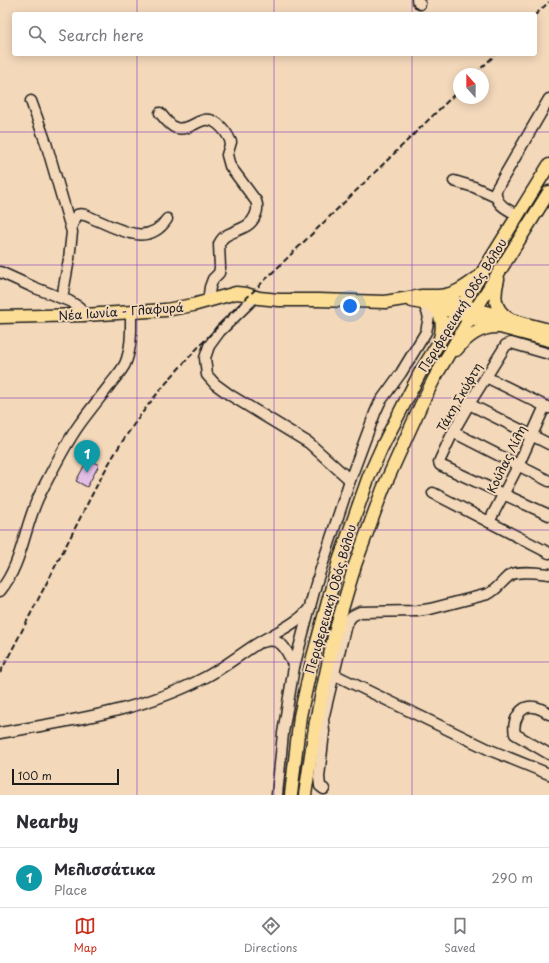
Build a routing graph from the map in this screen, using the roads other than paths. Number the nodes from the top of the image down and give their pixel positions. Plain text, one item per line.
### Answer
1 (549, 99) edge
2 (31, 101) dead end
3 (160, 113) dead end
4 (549, 165) edge
5 (454, 181) dead end
6 (549, 192) edge
7 (496, 197) junction
8 (518, 215) junction
9 (167, 219) dead end
10 (71, 227) junction
11 (0, 272) edge
12 (499, 272) junction
13 (482, 274) junction
14 (255, 297) junction
15 (62, 298) junction
16 (208, 301) junction
17 (430, 302) junction
18 (460, 309) junction
19 (132, 313) junction
20 (473, 313) junction
21 (84, 315) junction
22 (0, 317) edge
23 (511, 320) junction
24 (500, 327) junction
25 (549, 330) edge
26 (549, 340) edge
27 (439, 341) junction
28 (549, 354) edge
29 (440, 370) junction
30 (486, 377) junction
31 (469, 404) junction
32 (547, 407) edge
33 (453, 432) junction
34 (531, 436) junction
35 (549, 444) edge
36 (518, 466) junction
37 (350, 480) junction
38 (549, 481) edge
39 (433, 492) dead end
40 (503, 495) junction
41 (549, 515) edge
42 (489, 522) junction
43 (549, 553) edge
44 (549, 574) edge
45 (0, 591) edge
46 (311, 607) junction
47 (255, 645) junction
48 (294, 667) junction
49 (333, 674) junction
50 (549, 714) edge
51 (0, 733) edge
52 (549, 754) edge
53 (549, 761) edge
54 (548, 774) edge
55 (324, 789) dead end
56 (277, 795) edge
57 (291, 795) edge
58 (305, 795) edge

1 - 7 street
2 - 10 street
3 - 16 street
4 - 8 main road, Περιφερειακή Οδός Βόλου
5 - 7 street
6 - 12 main road, Περιφερειακή Οδός Βόλου
7 - 8 street
8 - 13 main road, Περιφερειακή Οδός Βόλου
9 - 10 street
10 - 15 street
11 - 15 street
12 - 20 main road, Περιφερειακή Οδός Βόλου
12 - 23 main road
13 - 17 main road
13 - 18 main road, Περιφερειακή Οδός Βόλου
14 - 16 main road, Νέα Ιωνία - Γλαφυρά
14 - 17 main road, Νέα Ιωνία - Γλαφυρά
14 - 37 street
15 - 21 street
16 - 19 main road, Νέα Ιωνία - Γλαφυρά
17 - 18 main road, Νέα Ιωνία - Γλαφυρά
17 - 27 main road
17 - 37 street
18 - 20 main road, Νέα Ιωνία - Γλαφυρά
18 - 27 main road, Περιφερειακή Οδός Βόλου
19 - 21 main road, Νέα Ιωνία - Γλαφυρά
19 - 45 street
20 - 23 main road
20 - 24 main road
20 - 29 main road, Περιφερειακή Οδός Βόλου
21 - 22 main road, Νέα Ιωνία - Γλαφυρά
23 - 25 main road
24 - 26 main road
24 - 29 main road
27 - 57 main road, Περιφερειακή Οδός Βόλου
28 - 30 street, Τάκη Σκύφτη
29 - 58 main road, Περιφερειακή Οδός Βόλου
30 - 31 street, Τάκη Σκύφτη
30 - 32 street
31 - 33 street, Τάκη Σκύφτη
31 - 34 street
32 - 34 street, Κούλας Λίλη
33 - 36 street
33 - 40 street, Τάκη Σκύφτη
34 - 35 street
34 - 36 street, Κούλας Λίλη
36 - 38 street
36 - 40 street, Κούλας Λίλη
37 - 46 street
39 - 42 street
40 - 41 street
40 - 42 street, Κούλας Λίλη
42 - 43 street
44 - 49 street
46 - 47 street
46 - 48 street
47 - 48 street
47 - 51 street
48 - 56 street
49 - 54 street
49 - 55 street
50 - 52 street
53 - 54 street

